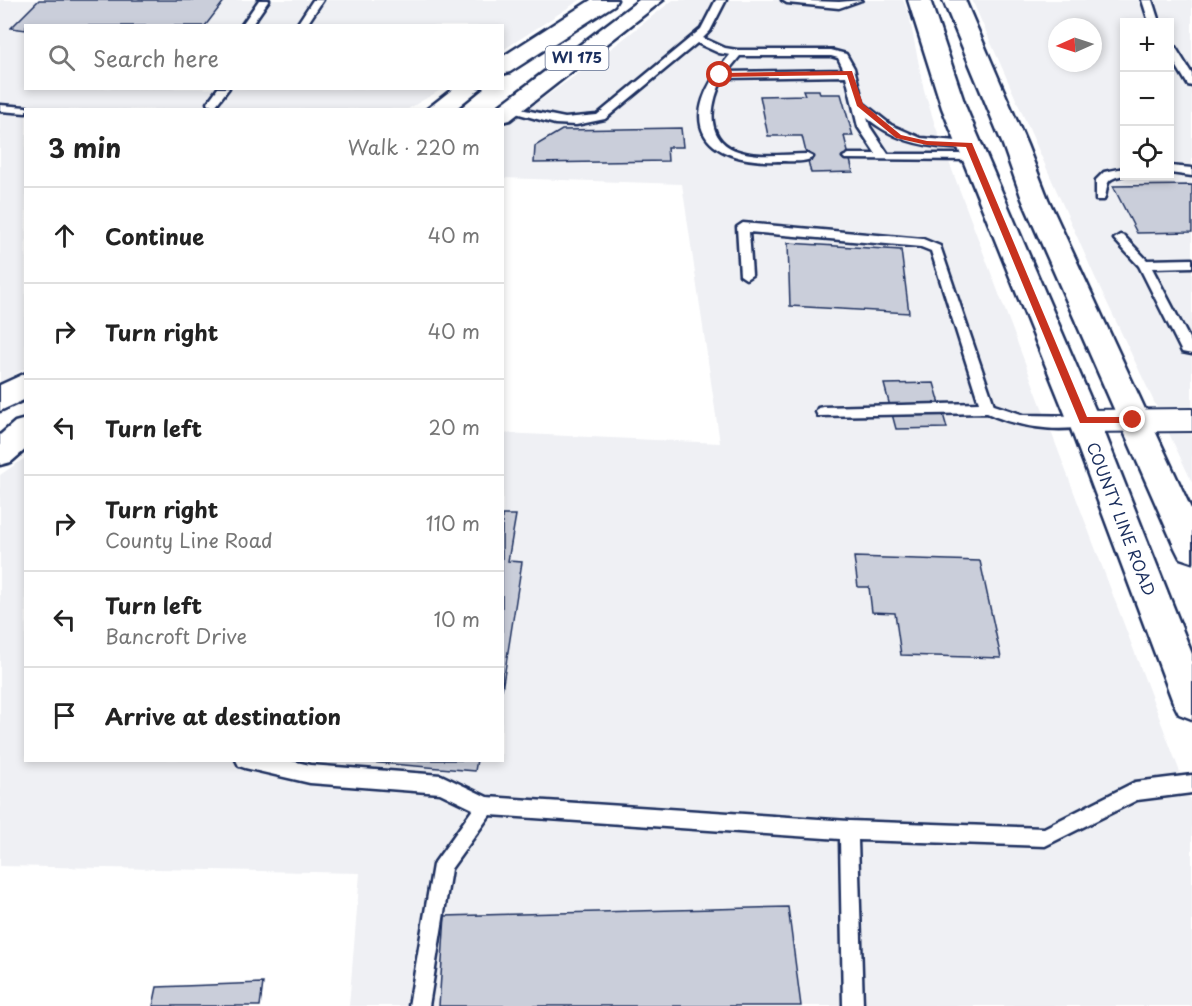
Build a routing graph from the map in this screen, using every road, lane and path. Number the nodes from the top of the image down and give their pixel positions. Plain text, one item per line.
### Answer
1 (264, 0) edge
2 (318, 0) edge
3 (606, 0) edge
4 (623, 0) edge
5 (720, 0) edge
6 (787, 0) edge
7 (857, 0) edge
8 (919, 0) edge
9 (954, 0) edge
10 (1147, 0) edge
11 (648, 1) edge
12 (1153, 18) edge
13 (247, 24) edge
14 (302, 24) edge
15 (697, 39) junction
16 (737, 53) junction
17 (1174, 54) edge
18 (504, 66) edge
19 (850, 73) junction
20 (720, 75) junction
21 (1192, 83) edge
22 (222, 90) edge
23 (467, 90) edge
24 (212, 103) dead end
25 (860, 105) junction
26 (0, 108) edge
27 (441, 108) edge
28 (24, 110) edge
29 (504, 111) edge
30 (903, 138) junction
31 (972, 151) junction
32 (884, 155) junction
33 (902, 155) junction
34 (849, 157) dead end
35 (807, 158) dead end
36 (1174, 170) edge
37 (1192, 172) edge
38 (1120, 173) edge
39 (1100, 197) dead end
40 (1120, 239) dead end
41 (1192, 263) edge
42 (1144, 264) junction
43 (746, 275) dead end
44 (1192, 349) edge
45 (24, 385) edge
46 (0, 400) edge
47 (988, 408) junction
48 (823, 412) dead end
49 (1133, 420) junction
50 (1192, 420) edge
51 (1084, 421) junction
52 (24, 432) edge
53 (24, 438) edge
54 (0, 454) edge
55 (1192, 548) edge
56 (1192, 702) edge
57 (254, 762) edge
58 (1192, 784) edge
59 (486, 806) junction
60 (849, 830) junction
61 (419, 1006) edge
62 (853, 1006) edge

1 - 13 lane
2 - 14 lane
3 - 18 main road, WI 175
4 - 29 main road
5 - 15 lane
6 - 7 lane
8 - 31 main road, COUNTY LINE ROAD
9 - 49 main road
10 - 12 lane
11 - 29 main road, WI 175
15 - 16 lane
15 - 29 lane
16 - 19 lane
16 - 20 lane
17 - 21 lane
19 - 20 lane
19 - 25 lane
20 - 35 lane
22 - 24 lane
23 - 27 main road
25 - 30 lane
25 - 32 lane
26 - 28 lane
30 - 31 lane
30 - 33 lane
31 - 33 lane
31 - 51 main road, COUNTY LINE ROAD
32 - 33 lane
32 - 34 lane
36 - 37 lane
38 - 39 lane
40 - 42 lane
41 - 42 lane
42 - 44 lane
43 - 47 lane
45 - 46 main road
47 - 48 lane
47 - 51 lane
49 - 50 street
49 - 51 street
49 - 55 main road
51 - 56 main road, COUNTY LINE ROAD
52 - 54 main road
53 - 54 main road
57 - 59 lane
58 - 60 lane
59 - 60 lane
59 - 61 lane
60 - 62 lane

